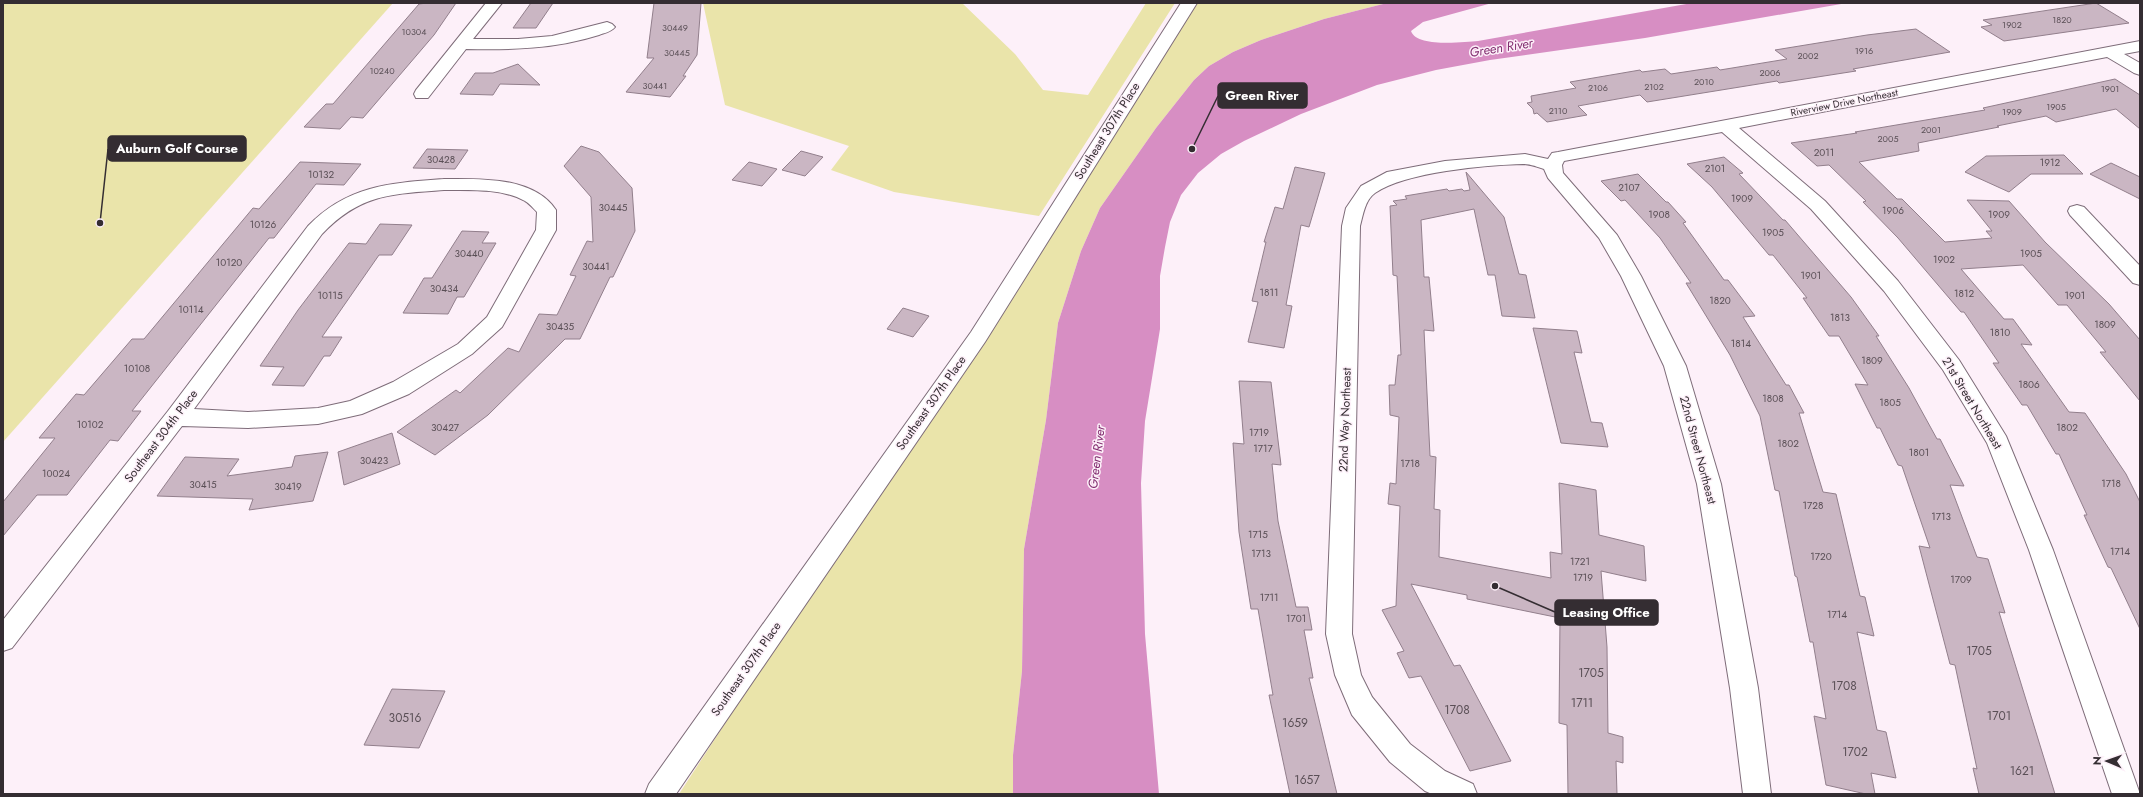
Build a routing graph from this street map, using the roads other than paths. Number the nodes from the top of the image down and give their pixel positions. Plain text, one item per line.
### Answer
1 (494, 3) edge
2 (1189, 3) edge
3 (607, 27) dead end
4 (461, 44) junction
5 (2140, 46) edge
6 (2109, 51) junction
7 (2140, 70) edge
8 (422, 94) dead end
9 (1726, 126) junction
10 (1553, 165) junction
11 (2077, 210) dead end
12 (2140, 278) edge
13 (176, 417) junction
14 (3, 640) edge
15 (659, 794) edge
16 (1463, 794) edge
17 (1757, 794) edge
18 (2126, 794) edge

1 - 4 street
2 - 15 street, Southeast 307th Place
3 - 4 street
4 - 8 street
5 - 6 street, Riverview Drive Northeast
6 - 7 street
6 - 9 street, Riverview Drive Northeast
9 - 10 street, Riverview Drive Northeast
9 - 18 street, 21st Street Northeast
10 - 16 street, 22nd Way Northeast
10 - 17 street, 22nd Street Northeast
11 - 12 street
13 - 13 street, Southeast 304th Place
13 - 14 street, Southeast 304th Place

